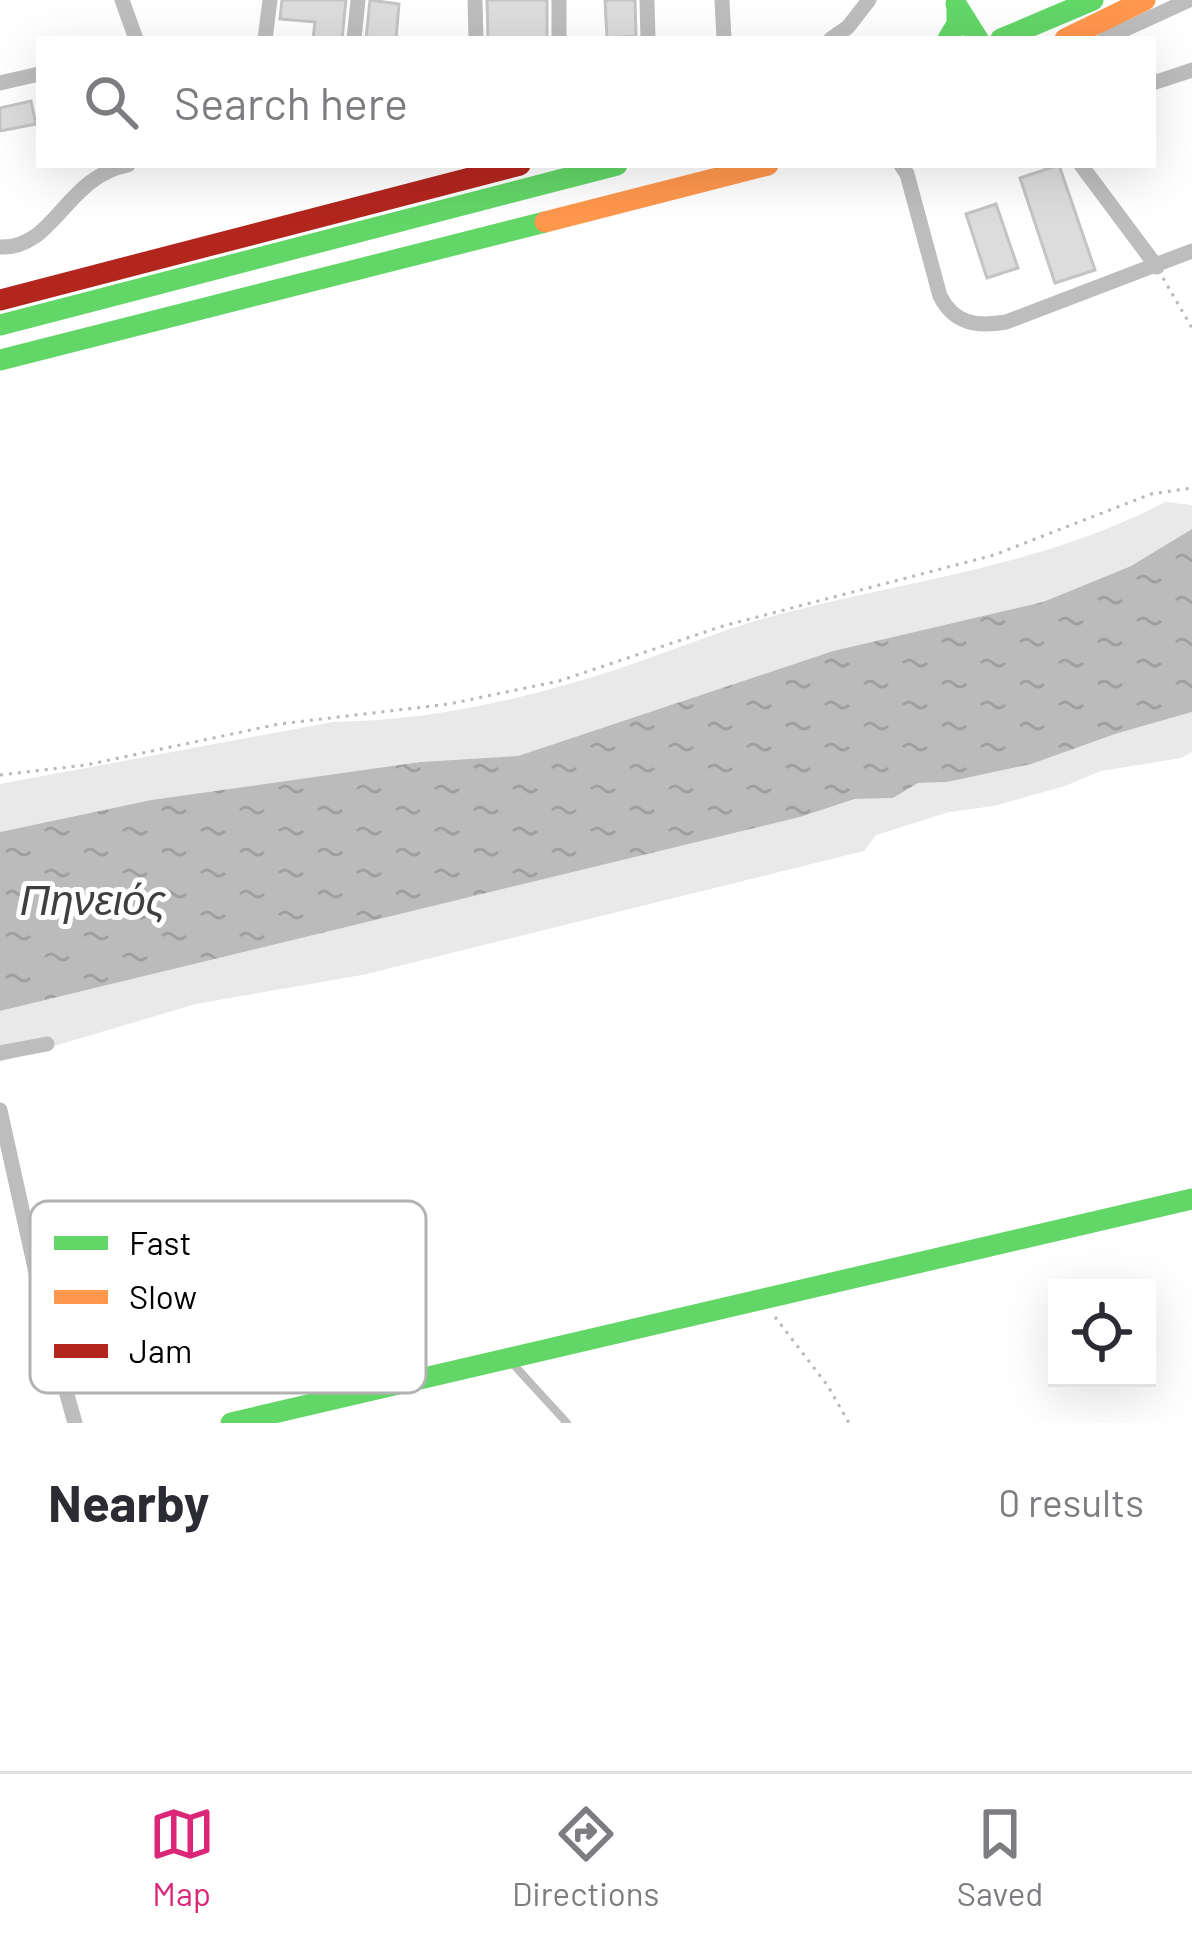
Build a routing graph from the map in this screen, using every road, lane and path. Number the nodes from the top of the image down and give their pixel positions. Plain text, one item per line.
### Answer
1 (122, 0) edge
2 (270, 0) edge
3 (358, 0) edge
4 (475, 0) edge
5 (560, 0) edge
6 (647, 0) edge
7 (722, 0) edge
8 (869, 0) edge
9 (1093, 0) edge
10 (1145, 0) edge
11 (1189, 0) edge
12 (955, 3) edge
13 (135, 36) edge
14 (265, 36) edge
15 (354, 36) edge
16 (476, 36) edge
17 (560, 36) edge
18 (648, 36) edge
19 (724, 36) edge
20 (835, 36) edge
21 (950, 36) edge
22 (976, 36) edge
23 (1008, 36) edge
24 (1071, 36) edge
25 (1111, 36) edge
26 (1192, 70) edge
27 (36, 75) edge
28 (1156, 81) edge
29 (0, 82) edge
30 (113, 168) edge
31 (508, 168) edge
32 (605, 168) edge
33 (756, 168) edge
34 (903, 168) edge
35 (1084, 168) edge
36 (0, 247) edge
37 (1192, 251) edge
38 (1157, 267) junction
39 (0, 300) edge
40 (0, 325) edge
41 (1192, 328) edge
42 (0, 360) edge
43 (1192, 488) edge
44 (0, 775) edge
45 (47, 1044) dead end
46 (0, 1053) edge
47 (0, 1110) edge
48 (1192, 1199) edge
49 (30, 1246) edge
50 (761, 1300) junction
51 (508, 1358) junction
52 (426, 1377) edge
53 (66, 1393) edge
54 (359, 1393) edge
55 (565, 1419) edge
56 (75, 1423) edge
57 (231, 1423) edge
58 (576, 1423) edge
59 (849, 1423) edge

1 - 13 street
2 - 14 street
3 - 15 street
4 - 16 street
5 - 17 street
6 - 18 street
7 - 19 street
8 - 20 street
9 - 23 main road
10 - 24 main road
11 - 25 street
12 - 21 main road
12 - 22 main road
26 - 28 street
27 - 29 street
30 - 36 street
31 - 39 main road
32 - 40 main road
33 - 42 main road
34 - 38 street
35 - 38 street
37 - 38 street
38 - 41 path
43 - 44 path
45 - 46 street
47 - 49 street
48 - 50 main road
50 - 51 main road
50 - 59 path
51 - 52 main road
51 - 55 lane
53 - 56 street
54 - 57 main road
55 - 58 lane

